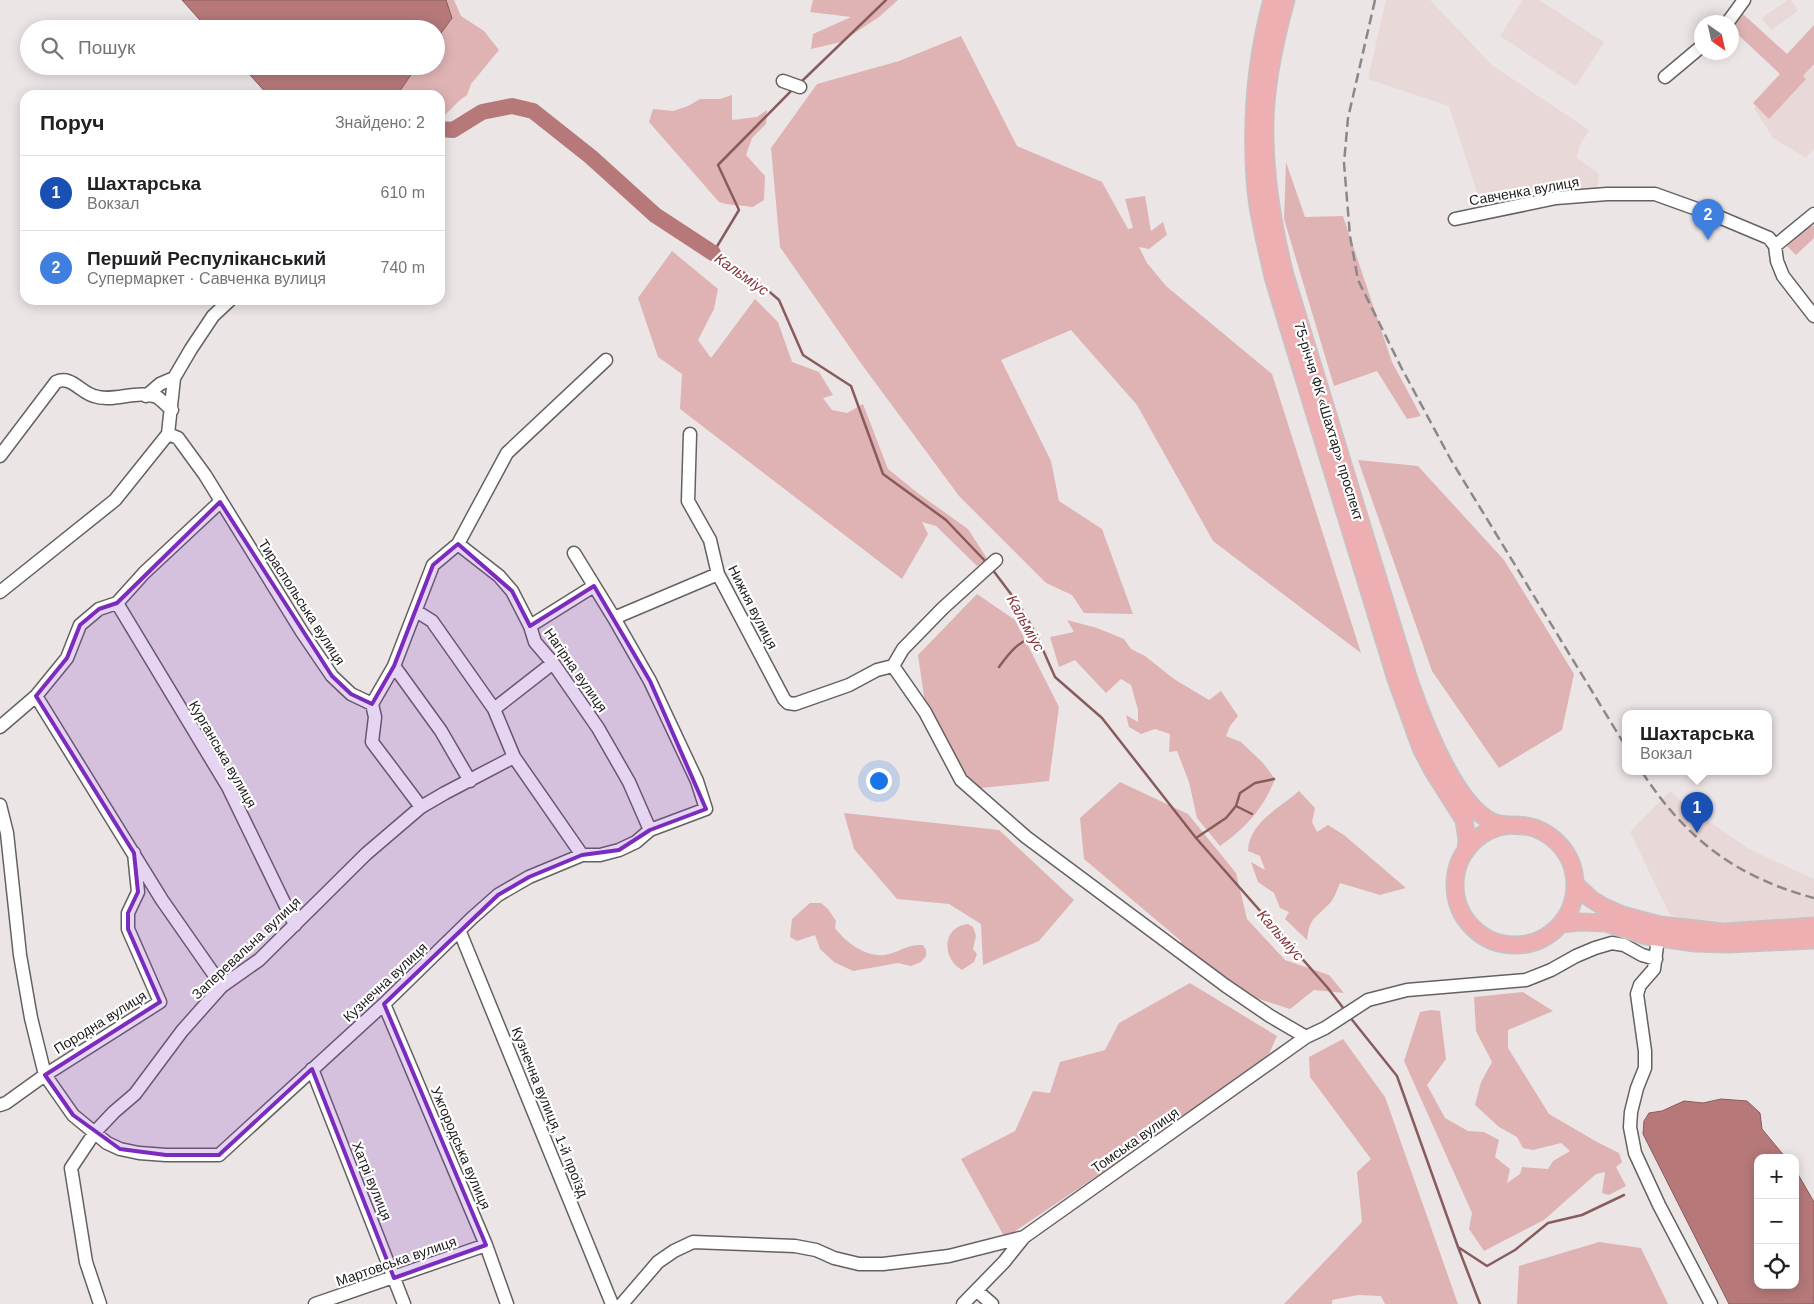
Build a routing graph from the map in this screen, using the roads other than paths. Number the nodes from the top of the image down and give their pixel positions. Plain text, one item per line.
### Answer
1 (1272, 0) edge
2 (1286, 0) edge
3 (1744, 0) edge
4 (1733, 15) edge
5 (1694, 53) edge
6 (1665, 77) dead end
7 (783, 81) dead end
8 (800, 87) dead end
9 (1814, 214) edge
10 (1455, 219) dead end
11 (1775, 246) junction
12 (225, 305) edge
13 (1814, 316) edge
14 (606, 360) dead end
15 (174, 378) junction
16 (146, 396) junction
17 (172, 410) junction
18 (168, 434) junction
19 (690, 434) dead end
20 (0, 456) edge
21 (220, 502) junction
22 (458, 544) junction
23 (574, 553) dead end
24 (996, 560) dead end
25 (718, 574) junction
26 (594, 586) junction
27 (0, 592) edge
28 (116, 603) junction
29 (416, 610) junction
30 (614, 618) junction
31 (530, 626) junction
32 (553, 663) junction
33 (394, 666) junction
34 (893, 666) junction
35 (36, 696) junction
36 (372, 704) junction
37 (494, 709) junction
38 (0, 727) edge
39 (514, 757) junction
40 (470, 781) junction
41 (0, 805) edge
42 (421, 807) junction
43 (1524, 826) junction
44 (650, 830) junction
45 (1466, 851) junction
46 (134, 853) junction
47 (582, 855) junction
48 (1575, 884) junction
49 (1561, 924) junction
50 (294, 925) junction
51 (1814, 926) edge
52 (460, 932) junction
53 (1659, 932) junction
54 (1814, 940) edge
55 (1656, 959) junction
56 (222, 986) junction
57 (384, 1004) junction
58 (1306, 1036) junction
59 (312, 1069) junction
60 (45, 1075) junction
61 (0, 1105) edge
62 (95, 1132) junction
63 (1024, 1237) junction
64 (486, 1245) junction
65 (394, 1278) junction
66 (977, 1291) junction
67 (100, 1304) edge
68 (315, 1304) edge
69 (404, 1304) edge
70 (507, 1304) edge
71 (612, 1304) edge
72 (622, 1304) edge
73 (963, 1304) edge
74 (992, 1304) edge
75 (1710, 1304) edge

1 - 45 main road, 75-річчя ФК «Шахтар» проспект
2 - 43 main road, 75-річчя ФК «Шахтар» проспект
3 - 4 street
5 - 6 street
7 - 8 street
9 - 11 street
10 - 11 street, Савченка вулиця
11 - 13 street
12 - 15 street
14 - 22 street
15 - 16 street
15 - 17 street
16 - 17 street
16 - 20 street
17 - 18 street
18 - 21 street, Тираспольська вулиця
18 - 27 street
19 - 25 street, Нижня вулиця
21 - 28 street
21 - 36 street, Тираспольська вулиця
22 - 29 street
22 - 31 street, Нагірна вулиця
23 - 26 street
24 - 34 street
25 - 30 street
25 - 34 street, Нижня вулиця
26 - 30 street
26 - 31 street
28 - 35 street
28 - 50 street, Курганська вулиця
29 - 33 street
29 - 37 street
30 - 44 street, Кузнечна вулиця
31 - 32 street, Нагірна вулиця
32 - 37 street
32 - 44 street, Нагірна вулиця
33 - 36 street
33 - 40 street
34 - 58 street
35 - 38 street
35 - 46 street, Породна вулиця
36 - 42 street
37 - 39 street
39 - 40 street, Заперевальна вулиця
39 - 47 street
40 - 42 street, Заперевальна вулиця
41 - 60 street
42 - 50 street, Заперевальна вулиця
43 - 45 main road
43 - 48 main road
44 - 47 street, Кузнечна вулиця
45 - 49 main road
46 - 56 street, Породна вулиця
46 - 60 street, Породна вулиця
47 - 52 street, Кузнечна вулиця
48 - 49 main road
48 - 53 main road
49 - 53 main road
50 - 56 street, Заперевальна вулиця
51 - 53 main road
52 - 57 street, Кузнечна вулиця
52 - 71 street, Кузнечна вулиця, 1-й проїзд
53 - 54 main road
53 - 55 street
55 - 58 street, Томська вулиця
55 - 75 street
56 - 62 street, Заперевальна вулиця
57 - 59 street, Кузнечна вулиця
57 - 64 street, Ужгородська вулиця
58 - 63 street, Томська вулиця
59 - 62 street, Кузнечна вулиця
59 - 65 street, Хатрі вулиця
60 - 61 street, Породна вулиця
60 - 62 street, Кузнечна вулиця
62 - 67 street, Заперевальна вулиця
63 - 66 street, Томська вулиця
63 - 72 street
64 - 65 street, Мартовська вулиця
64 - 70 street, Ужгородська вулиця
65 - 68 street, Мартовська вулиця
65 - 69 street, Хатрі вулиця
66 - 73 street, Томська вулиця
66 - 74 street

